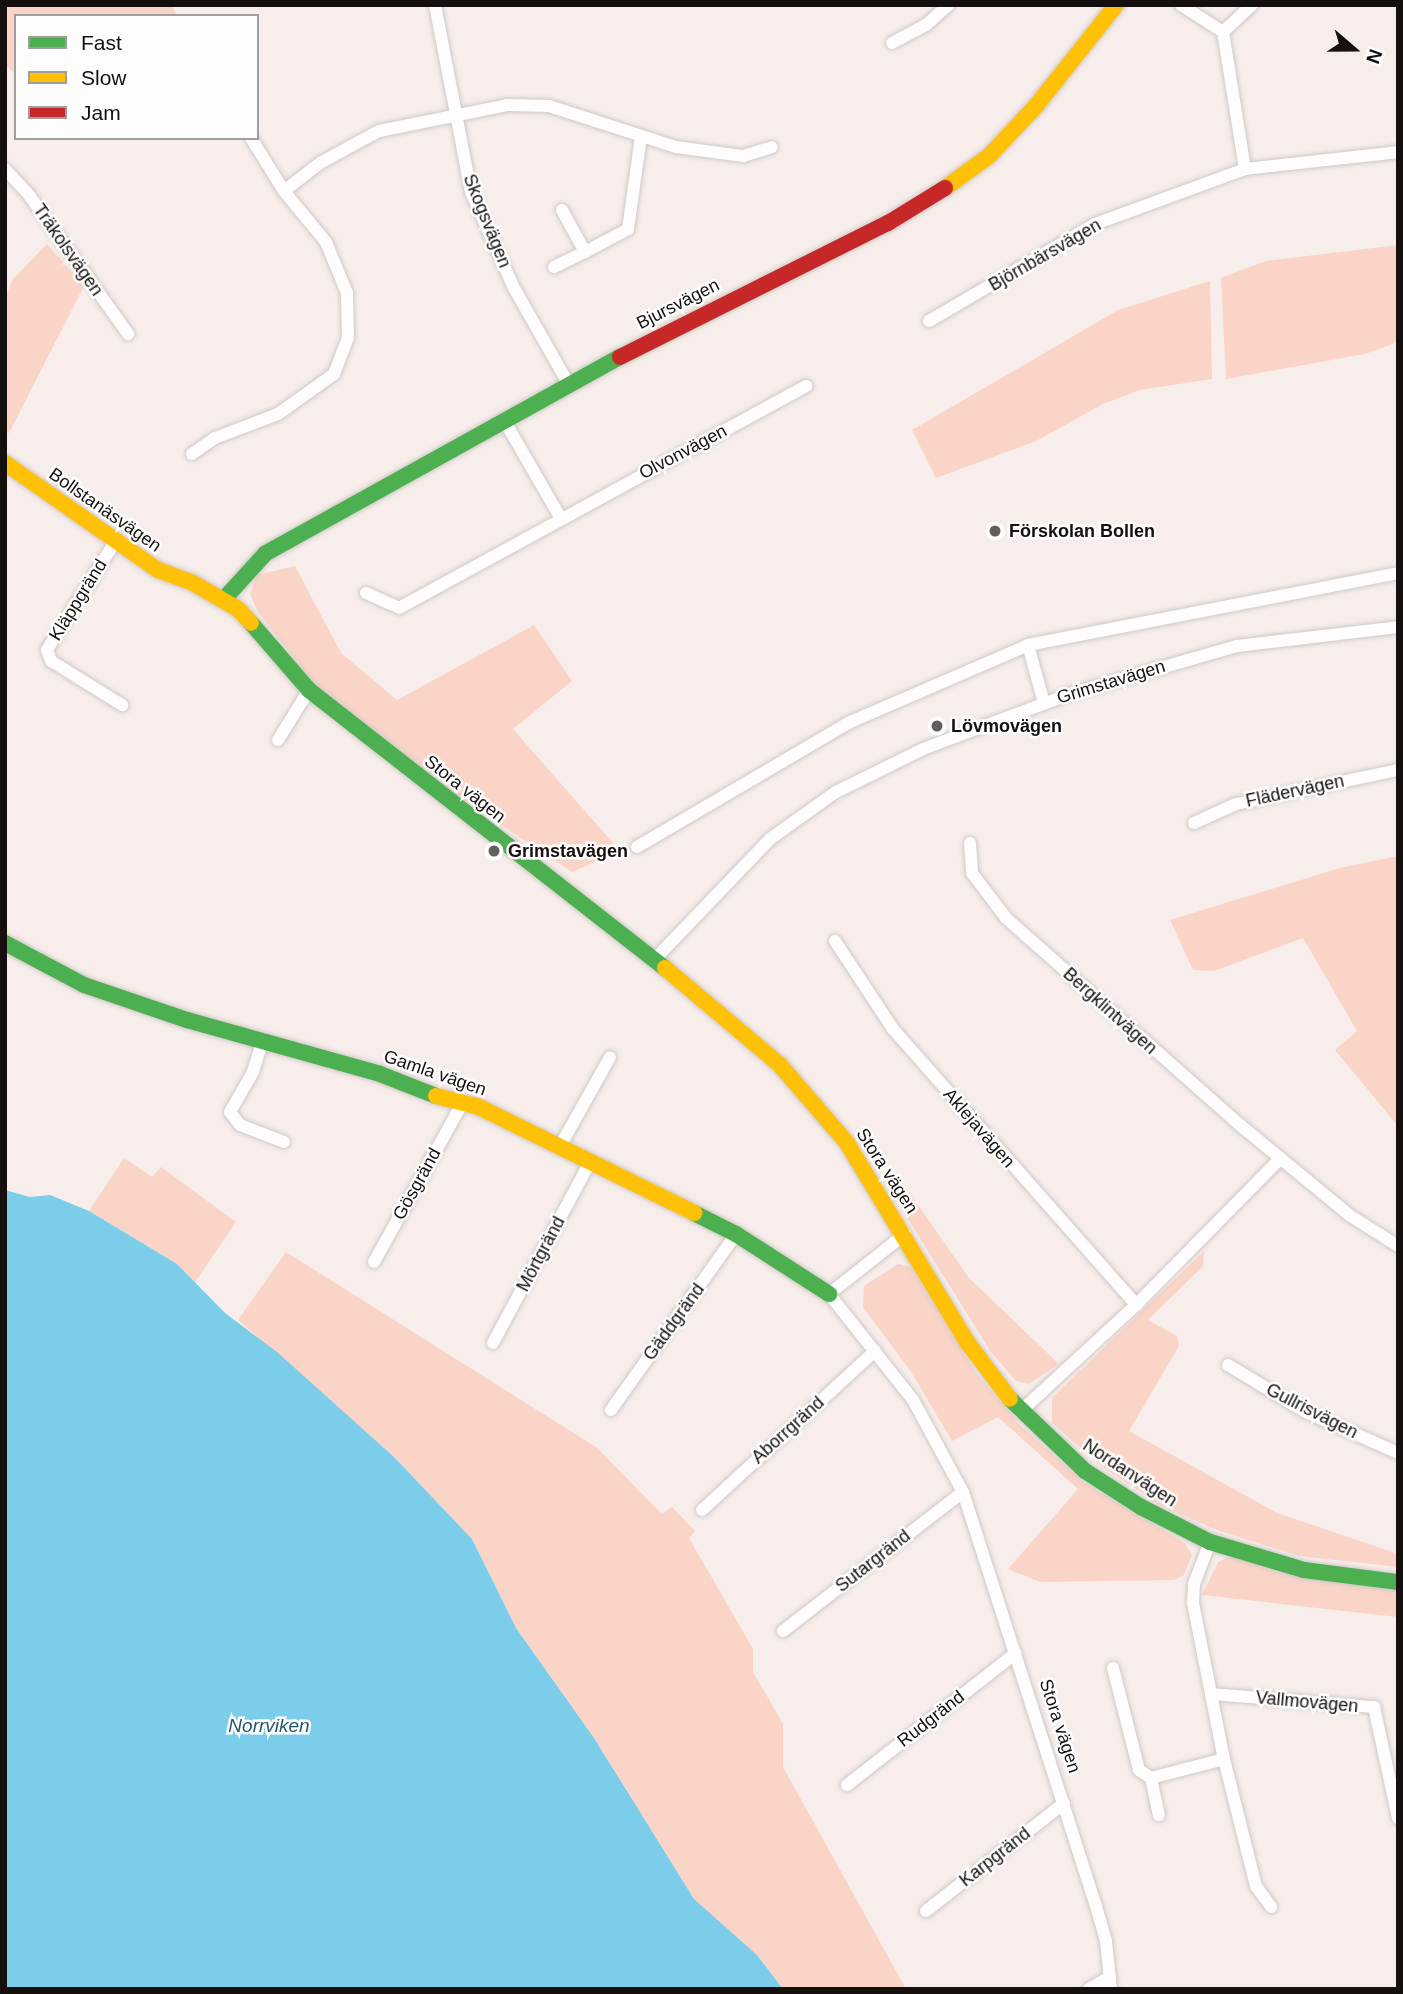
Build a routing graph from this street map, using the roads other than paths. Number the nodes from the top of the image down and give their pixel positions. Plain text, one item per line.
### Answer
1 (436, 5) edge
2 (948, 5) edge
3 (1116, 5) edge
4 (1181, 5) edge
5 (1252, 5) edge
6 (1223, 32) junction
7 (892, 43) dead end
8 (453, 115) junction
9 (641, 137) junction
10 (252, 140) edge
11 (772, 148) dead end
12 (1398, 152) edge
13 (5, 169) edge
14 (1245, 169) junction
15 (285, 191) junction
16 (562, 210) dead end
17 (585, 252) junction
18 (554, 267) dead end
19 (929, 321) dead end
20 (128, 334) dead end
21 (568, 383) junction
22 (807, 386) dead end
23 (504, 420) junction
24 (192, 454) dead end
25 (5, 463) edge
26 (559, 517) junction
27 (115, 542) junction
28 (1398, 573) edge
29 (366, 593) dead end
30 (224, 598) junction
31 (1398, 627) edge
32 (1028, 645) junction
33 (309, 690) junction
34 (1044, 703) junction
35 (122, 705) dead end
36 (278, 740) dead end
37 (1398, 770) edge
38 (1195, 823) dead end
39 (970, 843) dead end
40 (637, 847) dead end
41 (835, 941) dead end
42 (5, 943) edge
43 (654, 960) junction
44 (263, 1039) junction
45 (610, 1056) dead end
46 (461, 1106) junction
47 (284, 1142) dead end
48 (559, 1148) junction
49 (1281, 1158) junction
50 (589, 1164) junction
51 (736, 1234) junction
52 (905, 1234) junction
53 (1398, 1246) edge
54 (374, 1262) dead end
55 (829, 1294) junction
56 (1136, 1305) junction
57 (494, 1343) dead end
58 (875, 1351) junction
59 (1228, 1365) dead end
60 (611, 1410) dead end
61 (1020, 1412) junction
62 (1398, 1453) edge
63 (963, 1492) junction
64 (702, 1510) dead end
65 (1210, 1542) junction
66 (1398, 1582) edge
67 (783, 1631) dead end
68 (1016, 1653) junction
69 (1113, 1668) dead end
70 (1211, 1694) junction
71 (1224, 1759) junction
72 (1151, 1778) junction
73 (847, 1785) dead end
74 (1064, 1803) junction
75 (1159, 1815) dead end
76 (1398, 1818) edge
77 (1271, 1908) dead end
78 (926, 1911) dead end
79 (1110, 1983) edge
80 (1089, 1989) edge

1 - 8 street, Skogsvägen
2 - 7 street
3 - 21 street, Bjursvägen
4 - 6 street
5 - 6 street
6 - 14 street
8 - 9 street
8 - 15 street
8 - 21 street, Skogsvägen
9 - 11 street
9 - 17 street
10 - 15 street
12 - 14 street, Björnbärsvägen
13 - 20 street, Träkolsvägen
14 - 19 street, Björnbärsvägen
15 - 24 street
16 - 17 street
17 - 18 street
21 - 23 street, Bjursvägen
22 - 26 street, Olvonvägen
23 - 26 street
23 - 30 street, Bjursvägen
25 - 27 street, Bollstanäsvägen
26 - 29 street, Olvonvägen
27 - 30 street, Bollstanäsvägen
27 - 35 street, Kläppgränd
28 - 32 street
30 - 33 street, Stora vägen
31 - 34 street, Grimstavägen
32 - 34 street
32 - 40 street
33 - 36 street
33 - 43 street, Stora vägen
34 - 43 street, Grimstavägen
37 - 38 street, Flädervägen
39 - 49 street, Bergklintvägen
41 - 56 street, Aklejavägen
42 - 44 street, Gamla vägen
43 - 52 street, Stora vägen
44 - 46 street, Gamla vägen
44 - 47 street
45 - 48 street
46 - 48 street, Gamla vägen
46 - 54 street, Gösgränd
48 - 50 street, Gamla vägen
49 - 53 street, Bergklintvägen
49 - 56 street
50 - 51 street, Gamla vägen
50 - 57 street, Mörtgränd
51 - 55 street, Gamla vägen
51 - 60 street, Gäddgränd
52 - 55 street, Stora vägen
52 - 61 street, Nordanvägen
55 - 58 street, Stora vägen
56 - 61 street
58 - 63 street, Stora vägen
58 - 64 street, Aborrgränd
59 - 62 street, Gullrisvägen
61 - 65 street, Nordanvägen
63 - 67 street, Sutargränd
63 - 68 street, Stora vägen
65 - 66 street, Nordanvägen
65 - 70 street
68 - 73 street, Rudgränd
68 - 74 street, Stora vägen
69 - 72 street
70 - 71 street
70 - 76 street, Vallmovägen
71 - 72 street
71 - 77 street
72 - 75 street
74 - 78 street, Karpgränd
74 - 79 street, Stora vägen
79 - 80 street

